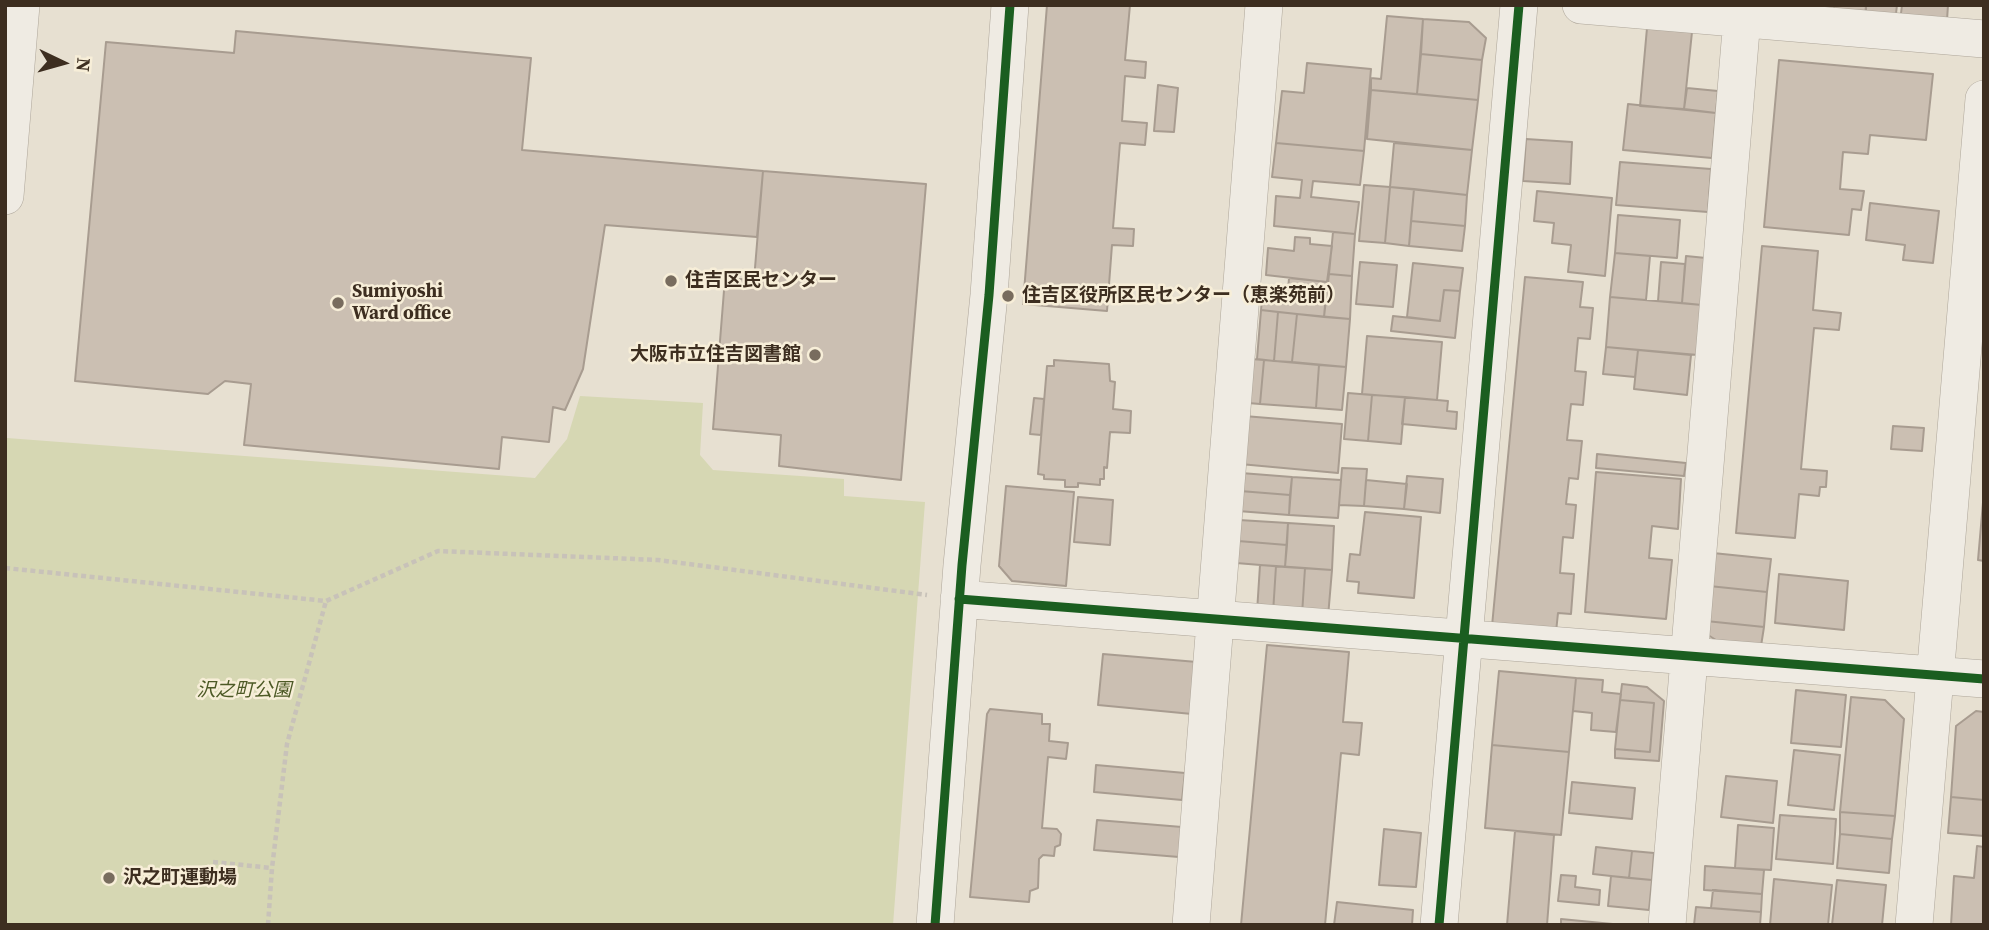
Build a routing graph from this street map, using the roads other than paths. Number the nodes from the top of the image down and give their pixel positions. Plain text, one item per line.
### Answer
1 (1010, 5) edge
2 (1264, 5) edge
3 (1519, 5) edge
4 (1581, 5) edge
5 (16, 9) edge
6 (1742, 18) junction
7 (1984, 38) edge
8 (1984, 99) edge
9 (5, 196) edge
10 (944, 597) junction
11 (1215, 619) junction
12 (1464, 638) junction
13 (1690, 656) junction
14 (1935, 675) junction
15 (1984, 679) edge
16 (935, 925) edge
17 (1191, 925) edge
18 (1439, 925) edge
19 (1667, 925) edge
20 (1914, 925) edge

1 - 10 street
2 - 11 street
3 - 12 street
4 - 6 street
5 - 9 street
6 - 7 street
6 - 13 street
8 - 14 street
10 - 11 street
10 - 16 street
11 - 12 street
11 - 17 street
12 - 13 street
12 - 18 street
13 - 14 street
13 - 19 street
14 - 15 street
14 - 20 street

